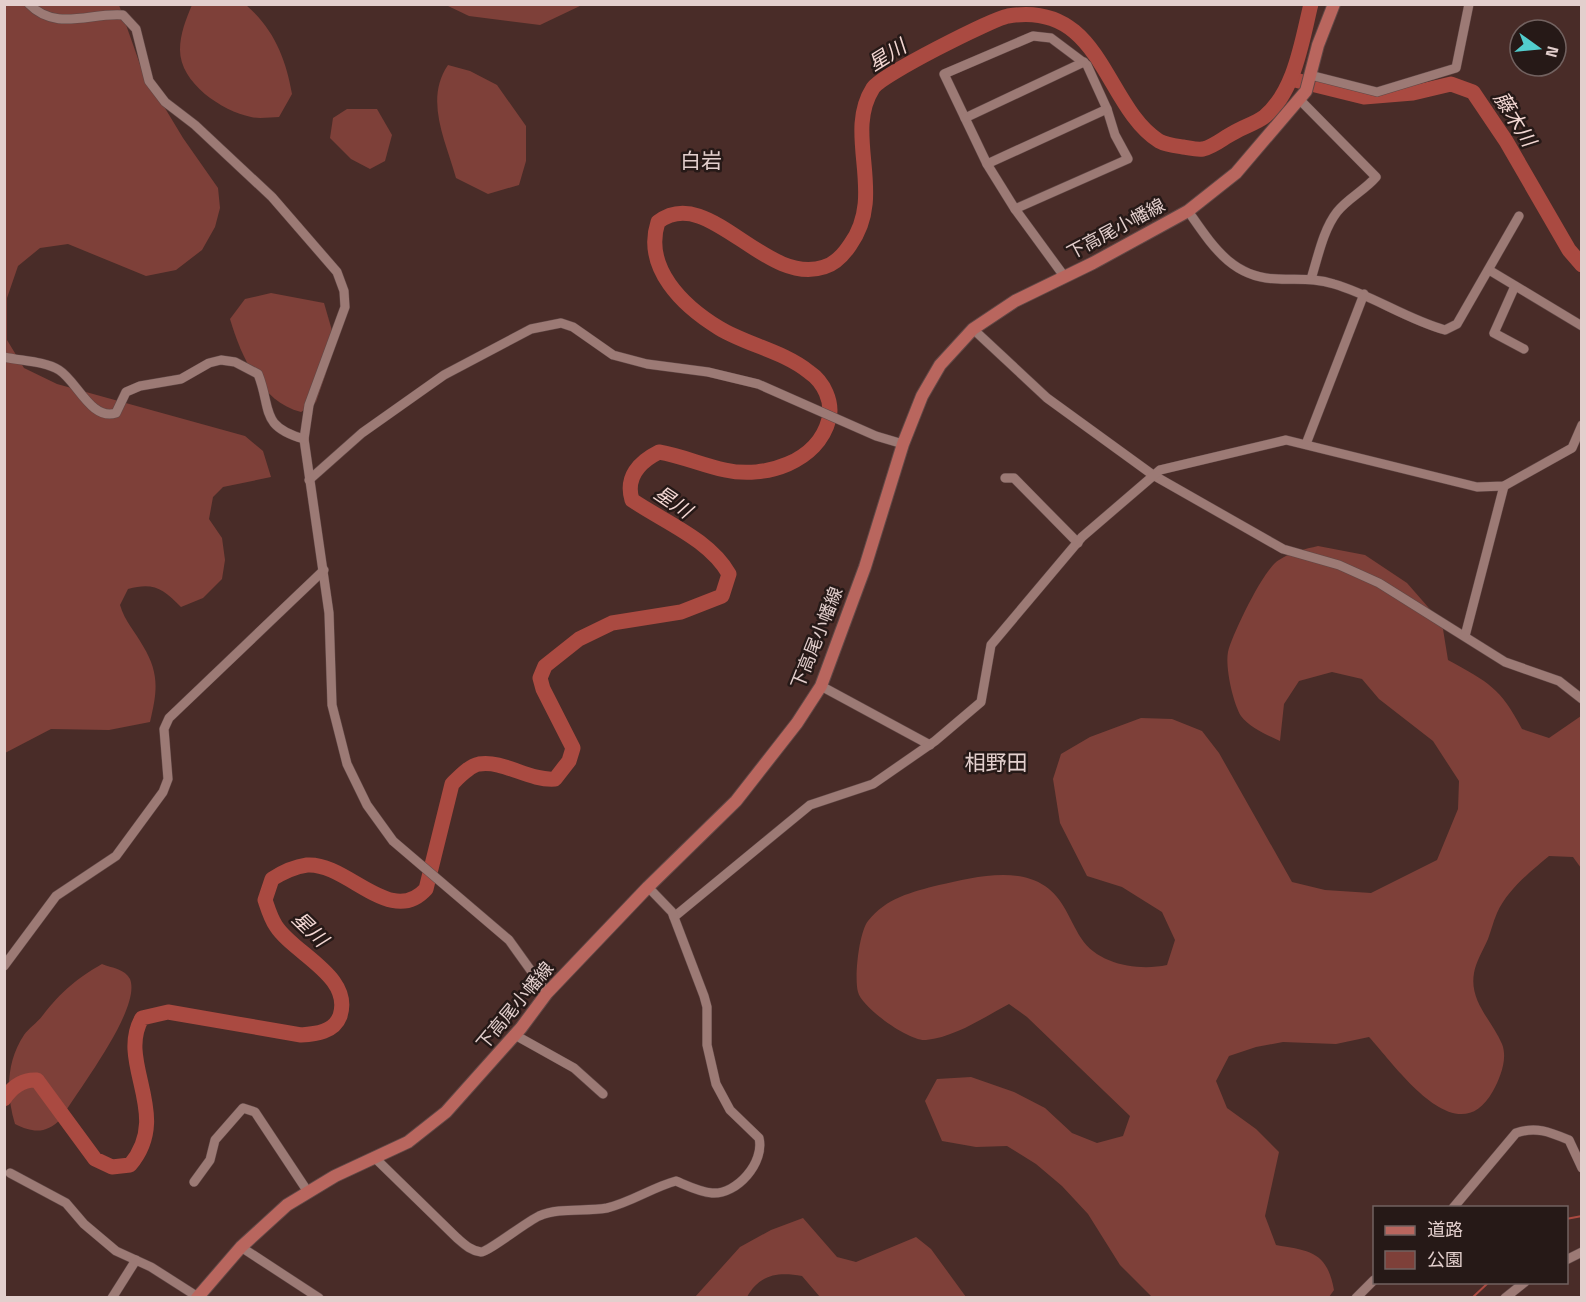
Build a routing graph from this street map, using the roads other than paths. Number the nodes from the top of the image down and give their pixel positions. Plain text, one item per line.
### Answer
1 (29, 4) edge
2 (1334, 4) edge
3 (1469, 4) edge
4 (1083, 62) junction
5 (1306, 86) junction
6 (1107, 109) junction
7 (965, 118) junction
8 (987, 164) junction
9 (1015, 209) junction
10 (1188, 211) junction
11 (1519, 216) dead end
12 (1489, 270) junction
13 (1064, 276) junction
14 (1311, 279) junction
15 (1515, 286) junction
16 (1364, 294) junction
17 (1581, 326) edge
18 (973, 329) junction
19 (1524, 349) dead end
20 (4, 357) edge
21 (1581, 425) edge
22 (304, 440) junction
23 (903, 444) junction
24 (1306, 444) junction
25 (1577, 449) edge
26 (1154, 475) junction
27 (1005, 478) dead end
28 (309, 480) junction
29 (1504, 486) junction
30 (1078, 543) junction
31 (324, 570) junction
32 (1465, 636) junction
33 (821, 686) junction
34 (1581, 699) edge
35 (930, 745) junction
36 (648, 887) junction
37 (674, 916) junction
38 (4, 966) edge
39 (547, 993) junction
40 (514, 1035) junction
41 (603, 1094) dead end
42 (376, 1159) junction
43 (1581, 1168) edge
44 (10, 1173) dead end
45 (194, 1182) dead end
46 (308, 1192) junction
47 (1455, 1206) edge
48 (242, 1247) junction
49 (136, 1260) junction
50 (1373, 1281) edge
51 (1522, 1284) edge
52 (197, 1297) edge
53 (112, 1298) edge
54 (319, 1298) edge
55 (1356, 1298) edge
56 (1505, 1298) edge

1 - 22 street
2 - 5 main road, 下高尾小幡線
3 - 5 street
4 - 6 street
4 - 7 street
4 - 7 street
5 - 10 main road, 下高尾小幡線
5 - 14 street
6 - 8 street
6 - 9 street
7 - 8 street
8 - 9 street
9 - 13 street
10 - 13 main road, 下高尾小幡線
10 - 14 street
11 - 12 street
12 - 15 street
12 - 16 street
13 - 18 main road, 下高尾小幡線
14 - 16 street
15 - 17 street
15 - 19 street
16 - 24 street
18 - 23 main road, 下高尾小幡線
18 - 26 street
20 - 22 street
21 - 25 street
22 - 28 street
23 - 28 street
23 - 33 main road, 下高尾小幡線
24 - 26 street
24 - 29 street
25 - 29 street
26 - 30 street
26 - 32 street
27 - 30 street
28 - 31 street
29 - 32 street
30 - 35 street
31 - 38 street
31 - 39 street
32 - 34 street
33 - 35 street
33 - 36 main road, 下高尾小幡線
35 - 37 street
36 - 37 street
36 - 39 main road, 下高尾小幡線
37 - 42 street
39 - 40 main road, 下高尾小幡線
40 - 41 street
40 - 42 main road, 下高尾小幡線
42 - 46 main road, 下高尾小幡線
43 - 47 street
44 - 49 street
45 - 46 street
46 - 48 main road, 下高尾小幡線
48 - 52 main road, 下高尾小幡線
48 - 54 street
49 - 52 street
49 - 53 street
50 - 55 street
51 - 56 street

